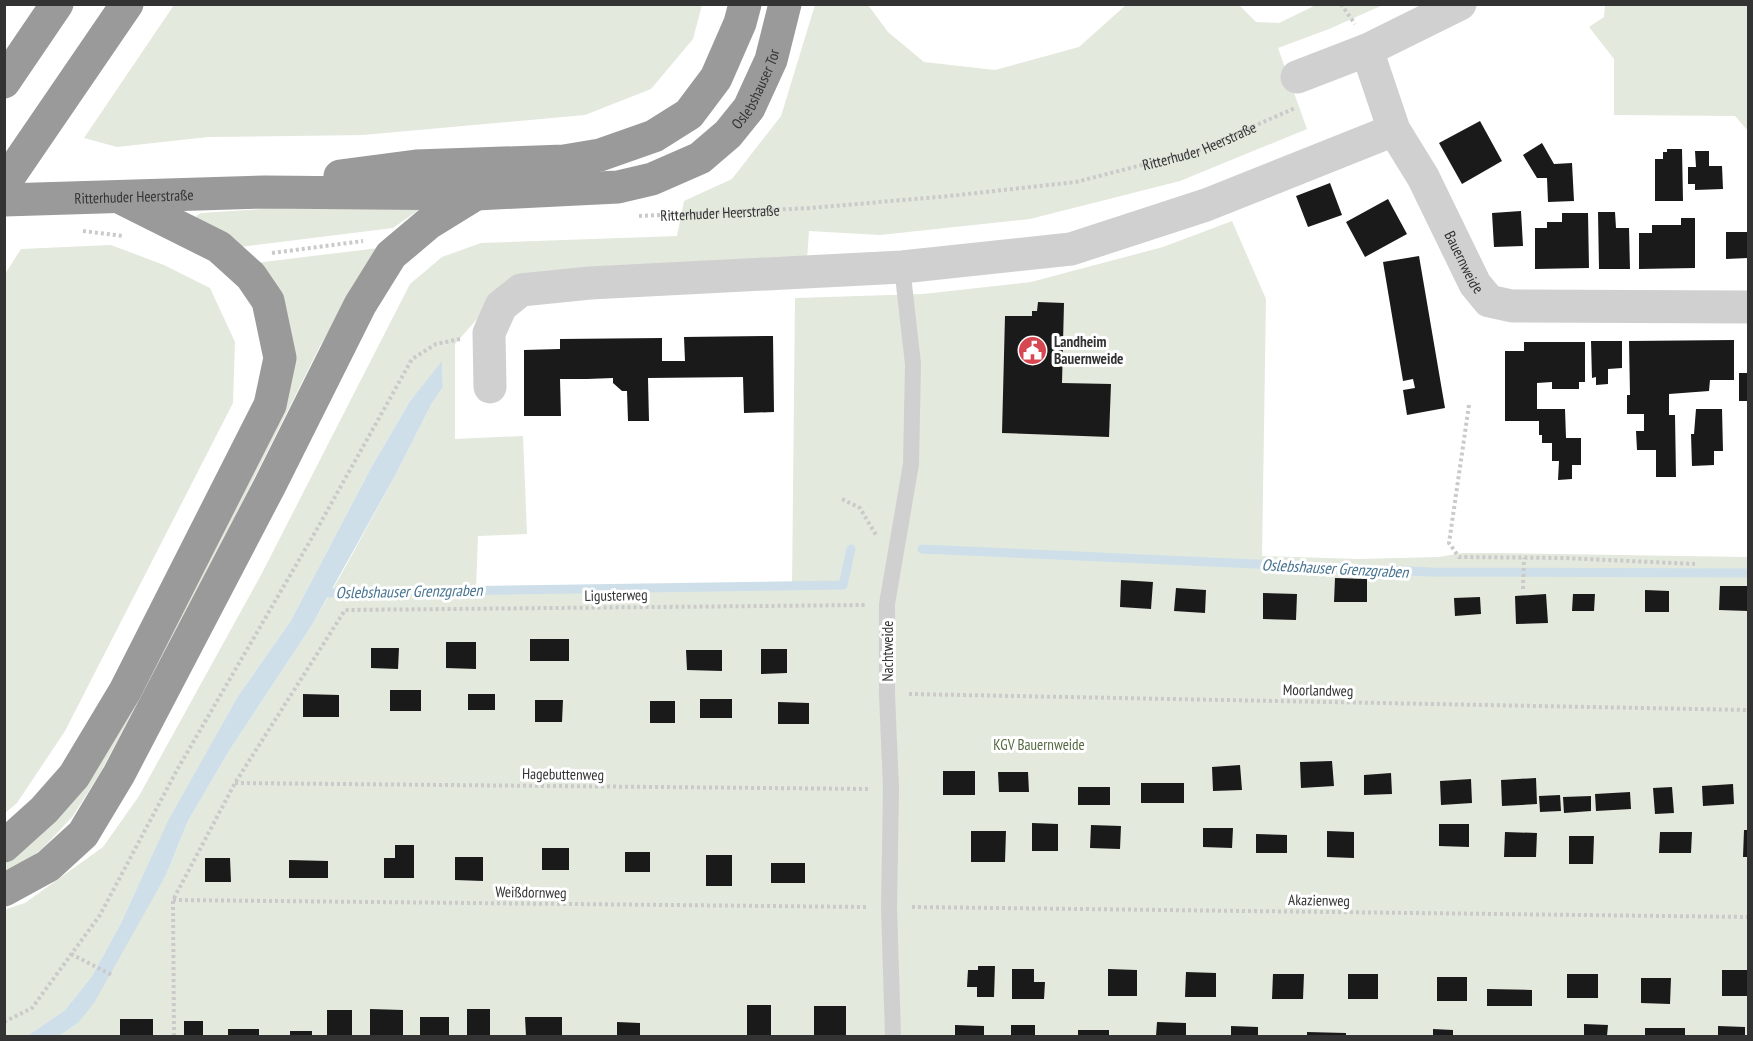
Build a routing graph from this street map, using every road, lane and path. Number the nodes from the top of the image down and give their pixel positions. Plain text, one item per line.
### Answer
1 (57, 4) edge
2 (127, 4) edge
3 (785, 4) edge
4 (1460, 4) edge
5 (741, 11) edge
6 (1367, 50) junction
7 (4, 82) edge
8 (1300, 91) joint
9 (1394, 130) junction
10 (700, 158) joint
11 (4, 184) edge
12 (265, 192) junction
13 (476, 194) junction
14 (119, 196) junction
15 (4, 200) edge
16 (637, 217) dead end
17 (77, 230) dead end
18 (133, 237) dead end
19 (366, 241) dead end
20 (230, 257) junction
21 (902, 267) junction
22 (1749, 307) edge
23 (489, 333) junction
24 (490, 387) dead end
25 (1469, 405) dead end
26 (843, 499) dead end
27 (1524, 558) junction
28 (895, 559) junction
29 (1695, 564) dead end
30 (1523, 589) dead end
31 (887, 604) junction
32 (887, 694) junction
33 (1749, 710) edge
34 (235, 783) junction
35 (891, 789) junction
36 (4, 846) edge
37 (4, 890) edge
38 (173, 900) junction
39 (890, 907) junction
40 (1749, 917) edge
41 (71, 954) junction
42 (112, 975) dead end
43 (4, 1022) edge
44 (174, 1036) edge
45 (893, 1036) edge

1 - 7 highway
2 - 11 highway
3 - 10 highway, Oslebshauser Tor
4 - 6 street
5 - 12 highway, Ritterhuder Heerstraße
6 - 8 street
6 - 9 street, Bauernweide
8 - 16 path, Ritterhuder Heerstraße
9 - 21 street
9 - 22 street, Bauernweide
10 - 13 highway, Ritterhuder Heerstraße
12 - 13 highway, Ritterhuder Heerstraße
12 - 14 highway, Ritterhuder Heerstraße
13 - 37 highway
14 - 15 highway, Ritterhuder Heerstraße
14 - 20 highway
17 - 18 path
19 - 20 path
20 - 36 highway
21 - 23 street
21 - 28 lane, Nachtweide
23 - 24 street
23 - 41 path
25 - 27 path
26 - 28 path
27 - 29 path
27 - 30 path
28 - 31 lane, Nachtweide
31 - 32 lane, Nachtweide
31 - 34 path, Ligusterweg
32 - 33 path, Moorlandweg
32 - 35 lane, Nachtweide
34 - 35 path, Hagebuttenweg
34 - 38 path
35 - 39 lane, Nachtweide
38 - 39 path, Weißdornweg
38 - 44 path
39 - 40 path, Akazienweg
39 - 45 lane, Nachtweide
41 - 42 path
41 - 43 path

